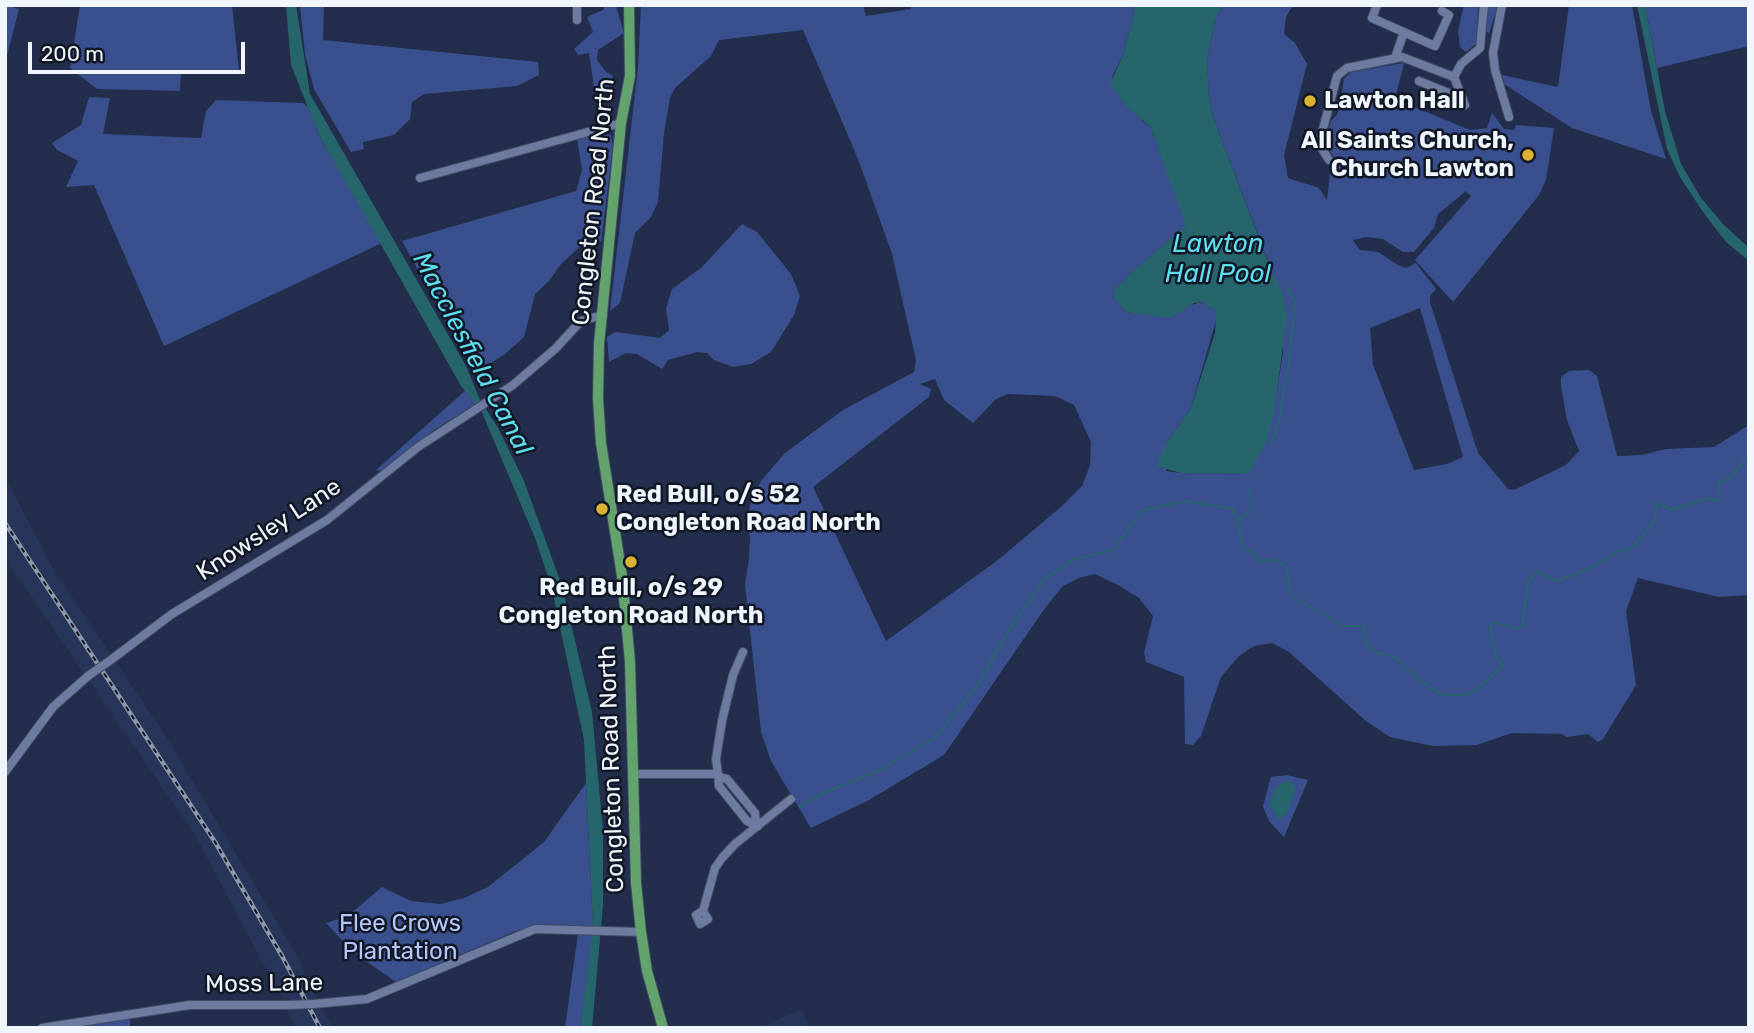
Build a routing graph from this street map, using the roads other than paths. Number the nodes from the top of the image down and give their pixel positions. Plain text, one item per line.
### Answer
1 (577, 5) edge
2 (629, 5) edge
3 (1377, 5) edge
4 (1484, 5) edge
5 (1502, 5) edge
6 (1441, 11) dead end
7 (577, 20) dead end
8 (1404, 32) junction
9 (1495, 36) junction
10 (1483, 40) junction
11 (1395, 58) junction
12 (1454, 77) junction
13 (1419, 81) dead end
14 (1509, 117) dead end
15 (621, 123) junction
16 (1329, 160) dead end
17 (420, 178) dead end
18 (603, 315) junction
19 (743, 653) dead end
20 (5, 772) edge
21 (634, 774) junction
22 (718, 776) junction
23 (791, 799) dead end
24 (757, 824) junction
25 (703, 911) dead end
26 (641, 932) junction
27 (42, 1028) edge
28 (663, 1028) edge

1 - 7 street
2 - 15 highway, Congleton Road North
3 - 8 street
4 - 10 street
5 - 9 street
6 - 8 street
8 - 11 street
9 - 10 street
9 - 14 street
10 - 12 street
11 - 12 street
11 - 16 street
12 - 13 street
15 - 17 street
15 - 18 highway, Congleton Road North
18 - 20 street, Knowsley Lane, bridge
18 - 21 highway, Congleton Road North
19 - 22 street
21 - 22 street
21 - 26 highway, Congleton Road North
22 - 24 street
23 - 24 street
24 - 25 street
26 - 27 street, Moss Lane, bridge
26 - 28 highway, Congleton Road North

